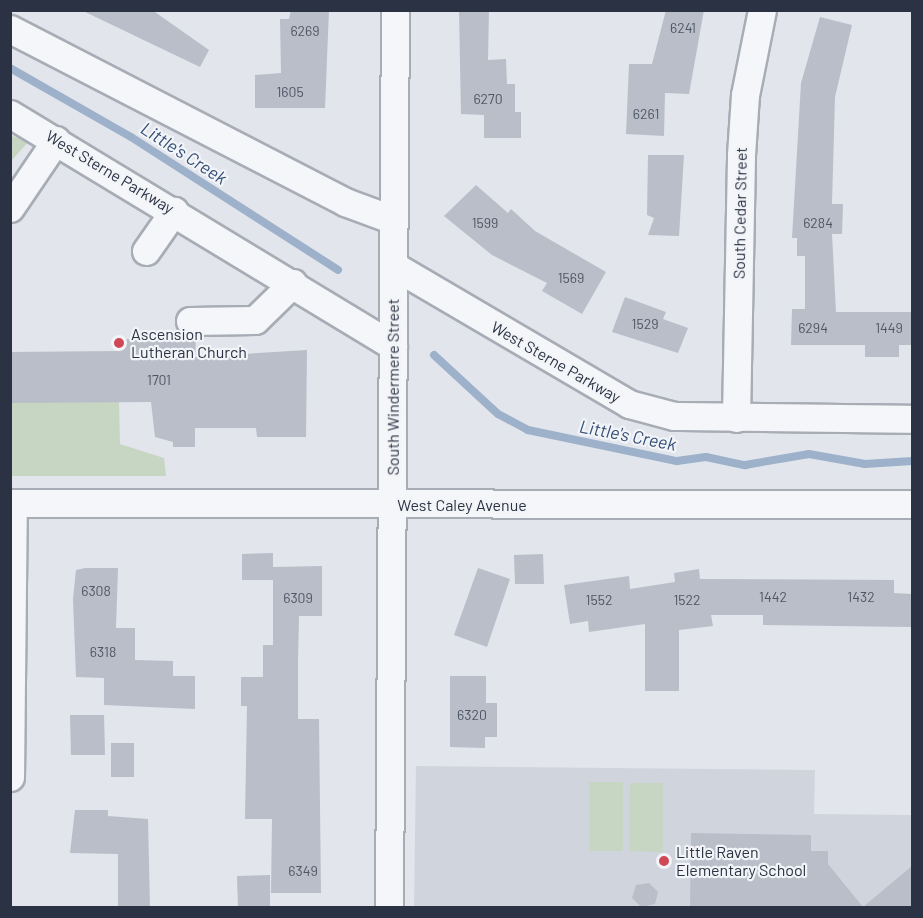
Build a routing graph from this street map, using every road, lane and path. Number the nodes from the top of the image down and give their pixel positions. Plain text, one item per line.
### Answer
1 (395, 10) edge
2 (762, 10) edge
3 (10, 29) edge
4 (10, 114) edge
5 (56, 140) junction
6 (10, 208) edge
7 (174, 211) junction
8 (394, 220) junction
9 (146, 251) dead end
10 (393, 267) junction
11 (293, 283) junction
12 (190, 321) dead end
13 (393, 346) junction
14 (736, 418) junction
15 (912, 419) edge
16 (12, 503) edge
17 (912, 504) edge
18 (392, 505) junction
19 (10, 777) edge
20 (389, 908) edge

1 - 8 street, South Windermere Street
2 - 14 street, South Cedar Street
3 - 8 street
4 - 5 street, West Sterne Parkway
5 - 6 street
5 - 7 street, West Sterne Parkway
7 - 9 street
7 - 11 street, West Sterne Parkway
8 - 10 street, South Windermere Street
10 - 13 street, South Windermere Street
10 - 14 street, West Sterne Parkway
11 - 12 street
11 - 13 street, West Sterne Parkway
13 - 18 street, South Windermere Street
14 - 15 street, West Sterne Parkway
16 - 18 street, West Caley Avenue
16 - 19 street
17 - 18 street, West Caley Avenue
18 - 20 street, South Windermere Street

